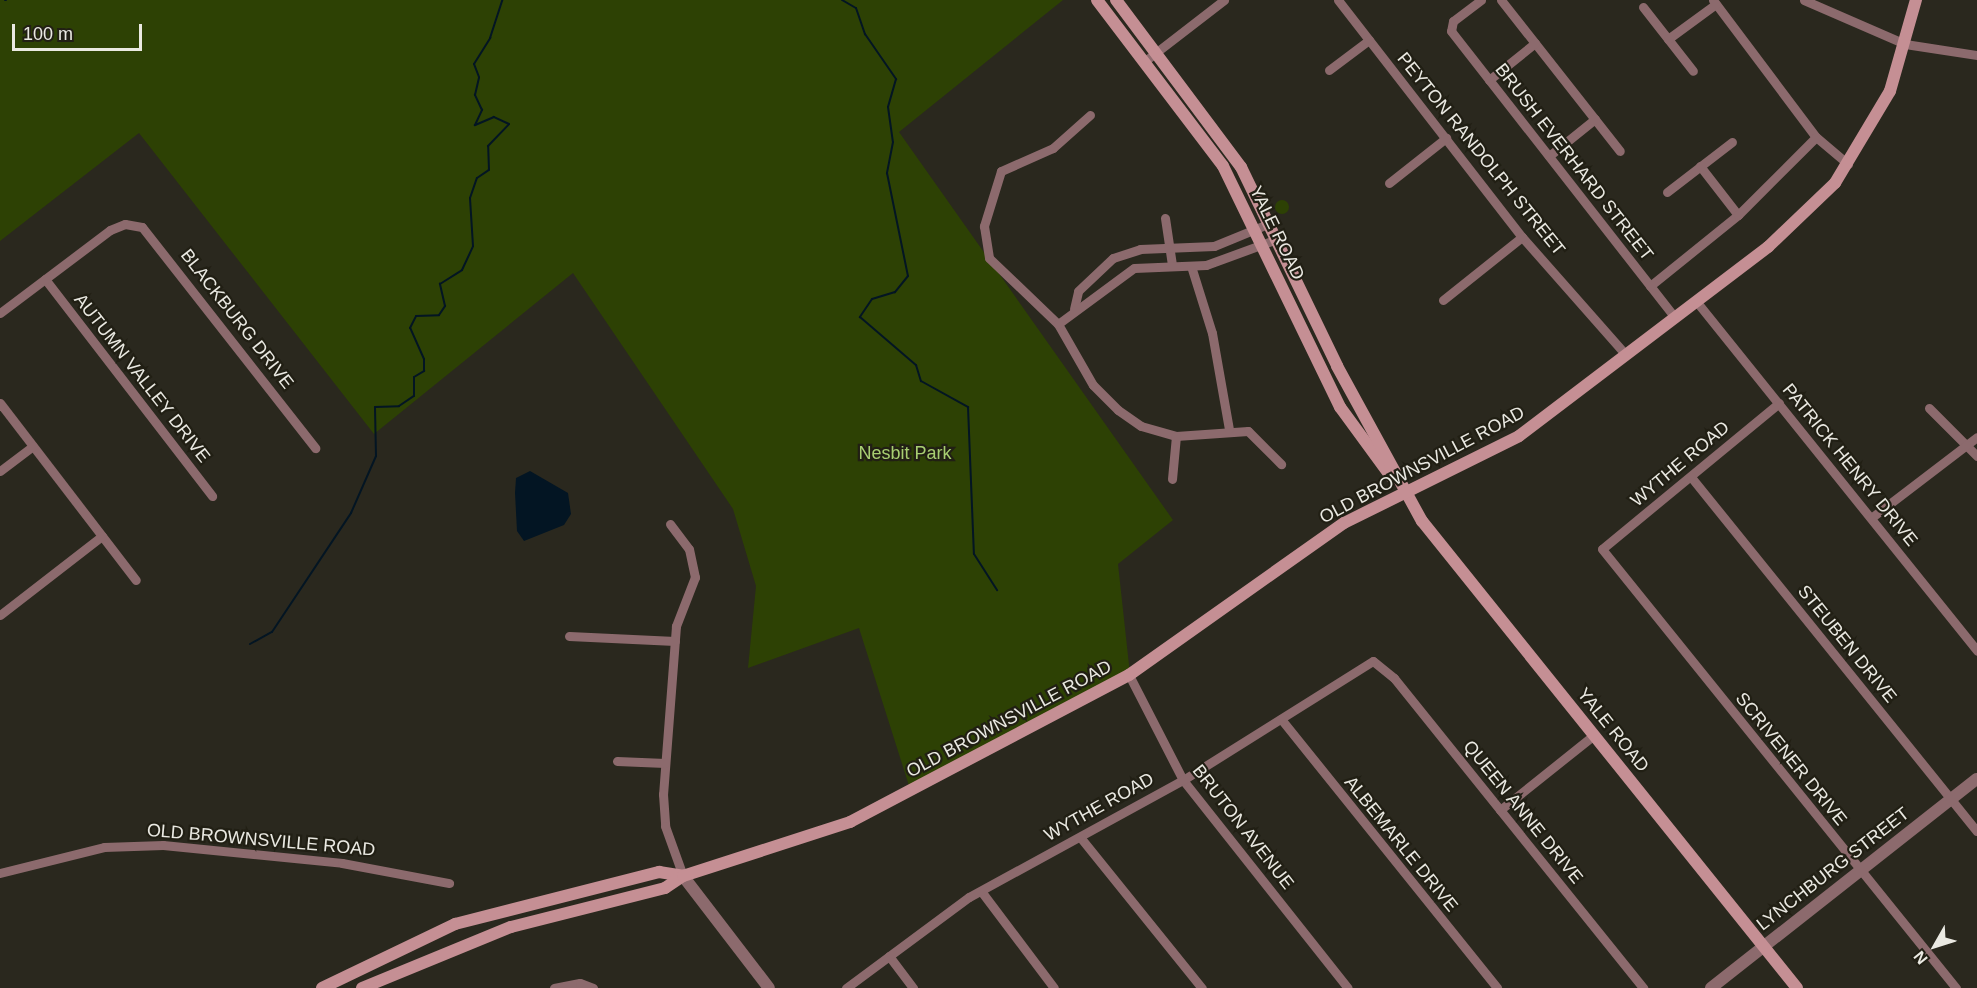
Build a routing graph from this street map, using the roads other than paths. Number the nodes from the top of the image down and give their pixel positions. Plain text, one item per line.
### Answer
1 (1097, 0) edge
2 (1116, 0) edge
3 (1224, 0) edge
4 (1338, 0) edge
5 (1481, 0) edge
6 (1501, 0) edge
7 (1804, 0) edge
8 (1916, 0) edge
9 (1714, 2) edge
10 (1812, 6) junction
11 (1643, 7) dead end
12 (1807, 17) dead end
13 (1668, 39) junction
14 (1369, 40) junction
15 (1535, 43) junction
16 (1905, 44) junction
17 (1157, 52) junction
18 (1977, 55) edge
19 (1145, 62) junction
20 (1329, 70) dead end
21 (1693, 71) dead end
22 (1489, 80) junction
23 (1089, 115) dead end
24 (1595, 119) junction
25 (1816, 136) junction
26 (1446, 138) junction
27 (1732, 142) dead end
28 (1620, 151) dead end
29 (1549, 156) junction
30 (1848, 164) junction
31 (1700, 166) junction
32 (1389, 183) dead end
33 (1667, 192) dead end
34 (1738, 215) junction
35 (1165, 218) dead end
36 (1270, 223) junction
37 (1256, 229) junction
38 (1522, 237) junction
39 (1277, 239) junction
40 (1263, 245) junction
41 (1170, 248) junction
42 (1172, 265) junction
43 (1191, 266) junction
44 (45, 279) junction
45 (1650, 286) junction
46 (1443, 300) dead end
47 (1696, 301) junction
48 (1074, 309) junction
49 (0, 314) edge
50 (1675, 318) junction
51 (1058, 324) junction
52 (1624, 354) junction
53 (0, 403) edge
54 (1779, 403) junction
55 (1929, 408) dead end
56 (1229, 429) junction
57 (1176, 436) junction
58 (1977, 437) edge
59 (1968, 444) junction
60 (33, 446) junction
61 (315, 448) dead end
62 (1977, 456) edge
63 (1281, 464) dead end
64 (0, 471) edge
65 (1690, 477) junction
66 (1172, 479) dead end
67 (1405, 493) junction
68 (212, 496) dead end
69 (1871, 518) junction
70 (670, 524) dead end
71 (102, 536) junction
72 (1602, 549) joint
73 (136, 580) dead end
74 (0, 615) edge
75 (569, 636) dead end
76 (675, 641) junction
77 (1977, 651) edge
78 (1373, 661) joint
79 (1129, 675) junction
80 (1281, 719) junction
81 (1594, 735) junction
82 (617, 761) dead end
83 (665, 763) junction
84 (1977, 779) edge
85 (1183, 780) junction
86 (1952, 799) junction
87 (1500, 810) junction
88 (1977, 831) edge
89 (1080, 837) junction
90 (1860, 871) junction
91 (0, 873) edge
92 (683, 876) junction
93 (449, 883) dead end
94 (981, 891) junction
95 (1765, 945) junction
96 (889, 956) junction
97 (766, 987) edge
98 (322, 988) edge
99 (362, 988) edge
100 (554, 988) edge
101 (593, 988) edge
102 (846, 988) edge
103 (913, 988) edge
104 (1054, 988) edge
105 (1202, 988) edge
106 (1348, 988) edge
107 (1497, 988) edge
108 (1643, 988) edge
109 (1711, 988) edge
110 (1797, 988) edge
111 (1956, 988) edge

1 - 19 main road, YALE ROAD
2 - 17 main road, YALE ROAD
3 - 17 street
4 - 14 street, PEYTON RANDOLPH STREET
5 - 22 street, BRUSH EVERHARD STREET
6 - 15 street
7 - 10 street
8 - 16 main road, OLD BROWNSVILLE ROAD
9 - 13 street
9 - 25 street
10 - 12 street
10 - 16 street
11 - 13 street
13 - 21 street
14 - 20 street
14 - 26 street, PEYTON RANDOLPH STREET
15 - 22 street
15 - 24 street
16 - 18 street
16 - 30 main road, OLD BROWNSVILLE ROAD
17 - 19 street
17 - 36 main road, YALE ROAD
19 - 37 main road, YALE ROAD
22 - 29 street, BRUSH EVERHARD STREET
23 - 51 street
24 - 28 street
24 - 29 street
25 - 30 street
25 - 34 street
26 - 32 street
26 - 38 street, PEYTON RANDOLPH STREET
27 - 31 street
29 - 45 street, BRUSH EVERHARD STREET
30 - 47 main road, OLD BROWNSVILLE ROAD
31 - 33 street
31 - 34 street
34 - 45 street
35 - 41 street
36 - 37 street
36 - 39 main road, YALE ROAD
37 - 40 main road, YALE ROAD
37 - 41 street
38 - 46 street
38 - 52 street, PEYTON RANDOLPH STREET
39 - 40 street
39 - 67 main road, YALE ROAD
40 - 43 street
40 - 67 main road, YALE ROAD
41 - 42 street
41 - 48 street
42 - 43 street
42 - 48 street
43 - 56 street
44 - 49 street
44 - 61 street, BLACKBURG DRIVE
44 - 68 street, AUTUMN VALLEY DRIVE
45 - 50 street, BRUSH EVERHARD STREET
47 - 50 main road, OLD BROWNSVILLE ROAD
47 - 54 street, PATRICK HENRY DRIVE
48 - 51 street
50 - 52 main road, OLD BROWNSVILLE ROAD
51 - 57 street
52 - 67 main road, OLD BROWNSVILLE ROAD
53 - 60 street
54 - 65 street, WYTHE ROAD
54 - 69 street, PATRICK HENRY DRIVE
55 - 59 street
56 - 57 street
56 - 63 street
57 - 66 street
58 - 59 street
59 - 62 street
59 - 69 street
60 - 64 street
60 - 71 street
65 - 72 street, WYTHE ROAD
65 - 86 street, STEUBEN DRIVE
67 - 79 main road, OLD BROWNSVILLE ROAD
67 - 81 main road, YALE ROAD
69 - 77 street, PATRICK HENRY DRIVE
70 - 76 street
71 - 73 street
71 - 74 street
72 - 90 street, SCRIVENER DRIVE
75 - 76 street
76 - 83 street
78 - 80 street, WYTHE ROAD
78 - 87 street, QUEEN ANNE DRIVE
79 - 85 street, BRUTON AVENUE
79 - 92 main road, OLD BROWNSVILLE ROAD
80 - 85 street, WYTHE ROAD
80 - 107 street, ALBEMARLE DRIVE
81 - 87 street
81 - 95 main road, YALE ROAD
82 - 83 street
83 - 92 street
84 - 86 street, LYNCHBURG STREET
85 - 89 street, WYTHE ROAD
85 - 106 street, BRUTON AVENUE
86 - 88 street, STEUBEN DRIVE
86 - 90 street, LYNCHBURG STREET
87 - 108 street, QUEEN ANNE DRIVE
89 - 94 street, WYTHE ROAD
89 - 105 street
90 - 95 street, LYNCHBURG STREET
90 - 111 street, SCRIVENER DRIVE
91 - 93 street, OLD BROWNSVILLE ROAD
92 - 97 street
92 - 98 main road
92 - 99 main road
94 - 96 street, WYTHE ROAD
94 - 104 street
95 - 109 street, LYNCHBURG STREET
95 - 110 main road, YALE ROAD
96 - 102 street, WYTHE ROAD
96 - 103 street
100 - 101 street

